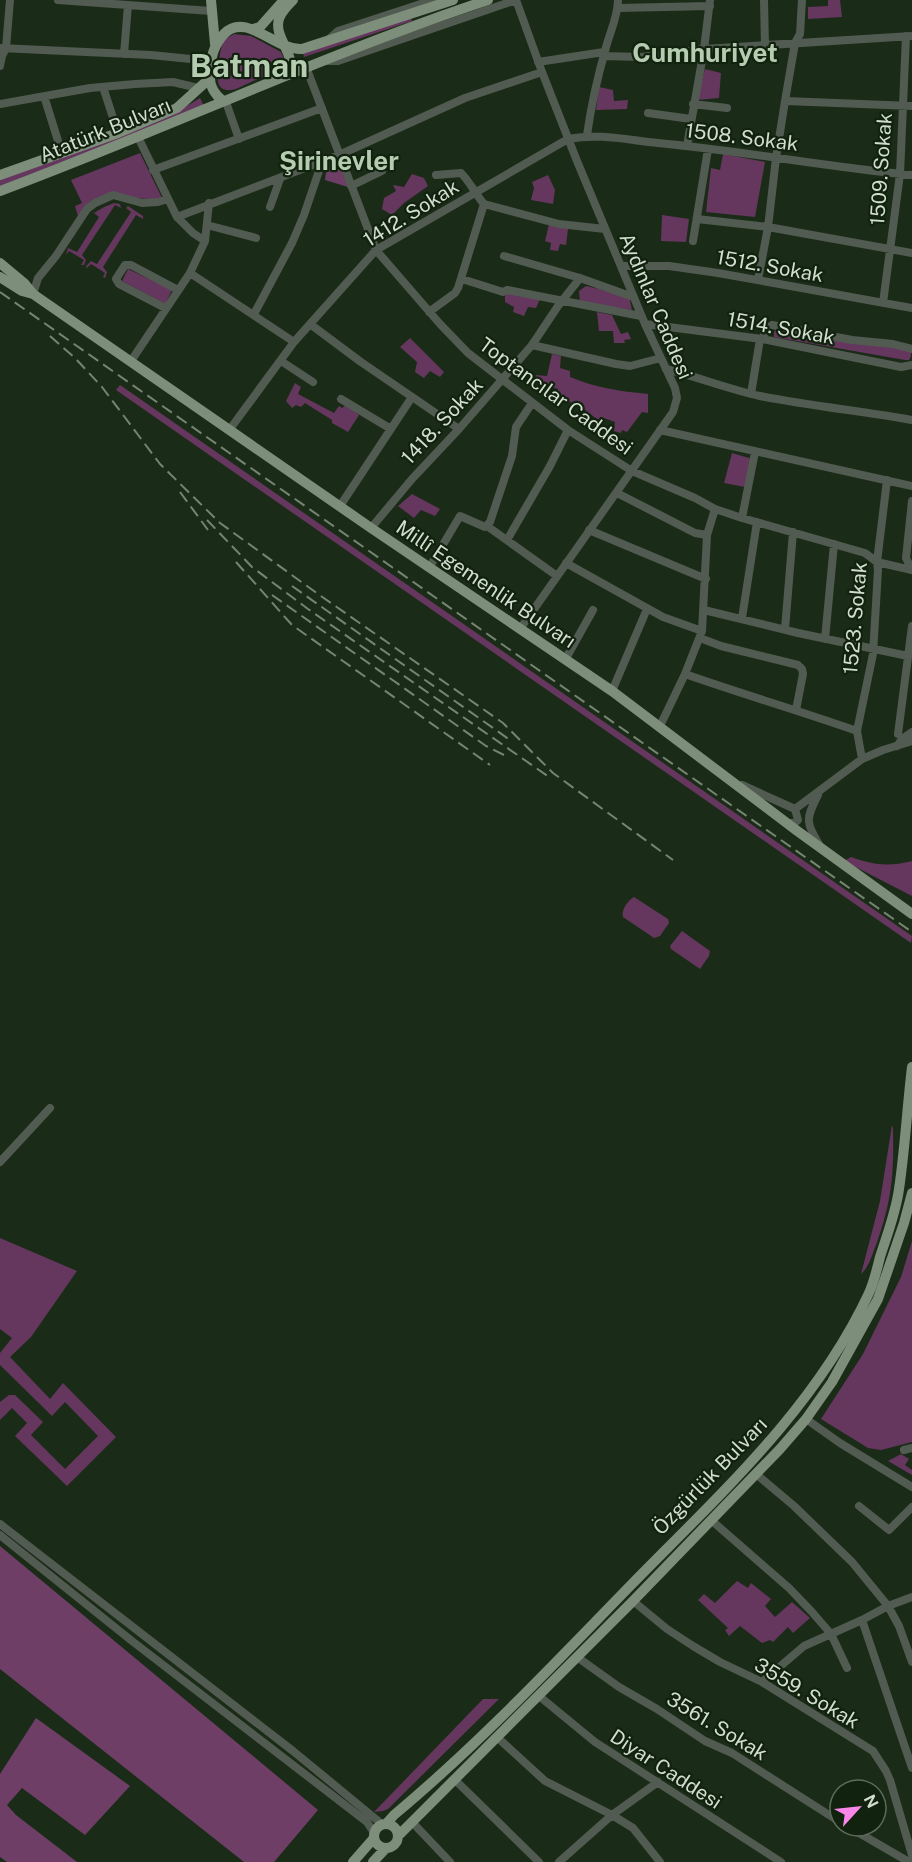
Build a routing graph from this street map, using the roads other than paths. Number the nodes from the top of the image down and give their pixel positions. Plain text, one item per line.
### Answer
1 (10, 0) edge
2 (58, 0) edge
3 (284, 0) edge
4 (293, 0) edge
5 (433, 0) edge
6 (453, 0) edge
7 (488, 0) edge
8 (516, 0) edge
9 (764, 0) edge
10 (802, 0) edge
11 (107, 1) edge
12 (710, 3) edge
13 (128, 4) junction
14 (618, 4) edge
15 (211, 6) edge
16 (253, 29) junction
17 (279, 29) junction
18 (909, 36) edge
19 (325, 42) junction
20 (795, 43) junction
21 (215, 45) junction
22 (765, 46) junction
23 (286, 47) junction
24 (306, 47) junction
25 (3, 48) edge
26 (704, 49) junction
27 (124, 54) junction
28 (604, 54) junction
29 (210, 61) junction
30 (320, 61) junction
31 (538, 62) junction
32 (0, 66) edge
33 (308, 71) junction
34 (542, 72) junction
35 (288, 74) junction
36 (209, 79) junction
37 (104, 87) junction
38 (198, 88) junction
39 (44, 96) junction
40 (223, 100) junction
41 (785, 101) junction
42 (0, 104) edge
43 (693, 104) junction
44 (902, 105) junction
45 (912, 106) edge
46 (322, 108) junction
47 (727, 108) dead end
48 (648, 113) dead end
49 (691, 119) junction
50 (118, 133) junction
51 (586, 135) junction
52 (138, 137) junction
53 (568, 138) junction
54 (239, 139) junction
55 (59, 144) dead end
56 (687, 146) junction
57 (708, 149) junction
58 (339, 155) junction
59 (776, 158) junction
60 (322, 162) junction
61 (153, 170) junction
62 (382, 171) dead end
63 (900, 174) junction
64 (0, 175) edge
65 (436, 175) dead end
66 (912, 175) edge
67 (280, 179) junction
68 (351, 186) junction
69 (0, 191) edge
70 (473, 193) junction
71 (168, 199) junction
72 (209, 203) junction
73 (484, 204) junction
74 (270, 207) dead end
75 (177, 217) junction
76 (697, 219) junction
77 (207, 225) junction
78 (768, 227) junction
79 (605, 229) junction
80 (256, 238) dead end
81 (205, 241) junction
82 (693, 242) dead end
83 (891, 249) junction
84 (376, 250) junction
85 (912, 253) edge
86 (504, 256) dead end
87 (0, 263) edge
88 (621, 266) junction
89 (190, 273) junction
90 (0, 277) edge
91 (580, 278) junction
92 (462, 279) junction
93 (758, 280) junction
94 (178, 290) junction
95 (33, 294) junction
96 (633, 297) junction
97 (562, 300) junction
98 (883, 303) junction
99 (165, 308) junction
100 (912, 308) edge
101 (429, 312) junction
102 (254, 314) junction
103 (643, 320) junction
104 (310, 324) junction
105 (761, 339) junction
106 (294, 342) junction
107 (532, 345) junction
108 (912, 349) edge
109 (661, 358) junction
110 (281, 361) junction
111 (131, 362) junction
112 (912, 365) edge
113 (666, 369) junction
114 (502, 381) junction
115 (313, 382) dead end
116 (751, 394) junction
117 (412, 397) junction
118 (341, 399) dead end
119 (532, 403) junction
120 (912, 420) edge
121 (230, 429) junction
122 (392, 429) junction
123 (459, 429) junction
124 (568, 430) junction
125 (660, 430) junction
126 (754, 452) junction
127 (632, 471) junction
128 (887, 480) junction
129 (912, 486) edge
130 (617, 493) junction
131 (912, 501) edge
132 (340, 506) junction
133 (714, 509) junction
134 (742, 518) junction
135 (757, 522) junction
136 (487, 526) junction
137 (371, 528) junction
138 (590, 530) junction
139 (793, 532) junction
140 (707, 535) junction
141 (507, 540) junction
142 (834, 544) junction
143 (877, 562) junction
144 (566, 563) junction
145 (429, 568) junction
146 (912, 570) edge
147 (557, 576) junction
148 (706, 579) junction
149 (647, 609) junction
150 (593, 610) dead end
151 (704, 610) junction
152 (742, 618) junction
153 (912, 626) edge
154 (520, 629) junction
155 (785, 630) junction
156 (701, 635) junction
157 (825, 639) junction
158 (873, 649) junction
159 (908, 656) junction
160 (565, 660) junction
161 (686, 674) junction
162 (612, 691) junction
163 (796, 710) junction
164 (660, 726) junction
165 (857, 730) junction
166 (912, 732) edge
167 (898, 734) dead end
168 (912, 741) edge
169 (897, 746) junction
170 (862, 759) junction
171 (733, 781) junction
172 (819, 792) junction
173 (795, 809) junction
174 (787, 823) junction
175 (821, 847) junction
176 (906, 906) edge
177 (912, 914) edge
178 (912, 1067) edge
179 (50, 1108) dead end
180 (909, 1119) edge
181 (0, 1162) edge
182 (912, 1193) edge
183 (908, 1225) edge
184 (806, 1419) junction
185 (756, 1474) junction
186 (912, 1487) edge
187 (859, 1506) dead end
188 (912, 1507) edge
189 (711, 1520) junction
190 (0, 1524) edge
191 (0, 1535) edge
192 (912, 1597) edge
193 (633, 1601) junction
194 (888, 1606) junction
195 (862, 1620) junction
196 (831, 1634) junction
197 (577, 1657) junction
198 (912, 1662) edge
199 (847, 1668) dead end
200 (762, 1682) junction
201 (539, 1696) junction
202 (498, 1738) junction
203 (912, 1768) edge
204 (455, 1779) junction
205 (658, 1782) junction
206 (828, 1814) edge
207 (612, 1815) junction
208 (412, 1822) junction
209 (385, 1825) junction
210 (374, 1836) junction
211 (398, 1836) junction
212 (868, 1838) edge
213 (386, 1848) junction
214 (912, 1855) edge
215 (353, 1862) edge
216 (373, 1862) edge
217 (450, 1862) edge
218 (539, 1862) edge
219 (560, 1862) edge
220 (660, 1862) edge
221 (780, 1862) edge
222 (909, 1862) edge

1 - 25 street
2 - 11 street
3 - 16 main road
4 - 17 main road
5 - 19 street
6 - 19 main road
7 - 30 main road
8 - 30 street
8 - 31 street, Aydınlar Caddesi
9 - 22 street
10 - 20 street
11 - 13 street
12 - 14 street
12 - 26 street
13 - 15 street
13 - 27 street
14 - 28 street
15 - 21 main road
16 - 21 main road
16 - 23 main road
17 - 23 main road
17 - 24 main road
18 - 20 street
18 - 44 street, 1509. Sokak
19 - 24 main road
20 - 22 street
20 - 41 street
21 - 29 main road
22 - 26 street
23 - 24 main road
23 - 35 main road
25 - 27 street
25 - 32 street
26 - 28 street
26 - 43 street
27 - 29 street
28 - 31 street
28 - 51 street
29 - 36 main road
30 - 33 main road
31 - 34 street, Aydınlar Caddesi
33 - 35 main road
33 - 46 street, Toptancılar Caddesi
34 - 53 street, Aydınlar Caddesi
34 - 58 street
35 - 40 main road
36 - 38 main road, Atatürk Bulvarı
36 - 40 main road
37 - 38 street
37 - 39 street
37 - 50 street
38 - 50 main road, Atatürk Bulvarı
39 - 42 street
39 - 55 street
40 - 52 main road, Atatürk Bulvarı
40 - 54 street
41 - 44 street
41 - 59 street
43 - 47 street
43 - 49 street
44 - 45 street
44 - 63 street, 1509. Sokak
46 - 54 street
46 - 58 street, Toptancılar Caddesi
48 - 49 street
49 - 56 street
50 - 64 main road, Atatürk Bulvarı
51 - 53 street, 1508. Sokak
51 - 56 street, 1508. Sokak
52 - 61 street
52 - 69 main road, Atatürk Bulvarı
53 - 70 street, 1412. Sokak
53 - 79 street, Aydınlar Caddesi
54 - 61 street
56 - 57 street, 1508. Sokak
57 - 59 street, 1508. Sokak
57 - 76 street
58 - 60 street
58 - 68 street, Toptancılar Caddesi
59 - 63 street, 1508. Sokak
59 - 78 street
60 - 67 street
60 - 102 street
61 - 71 street
62 - 68 street
63 - 66 street, 1508. Sokak
63 - 83 street, 1509. Sokak
65 - 70 street
67 - 72 street
67 - 74 street
68 - 84 street, Toptancılar Caddesi
70 - 73 street
70 - 84 street, 1412. Sokak
71 - 75 street
71 - 95 street
72 - 75 street
72 - 77 street
73 - 79 street
73 - 92 street
75 - 81 street
76 - 78 street
76 - 82 street
77 - 80 street
77 - 81 street
78 - 83 street
78 - 93 street
79 - 88 street, Aydınlar Caddesi
81 - 89 street
83 - 85 street
83 - 98 street, 1509. Sokak
84 - 101 street, Toptancılar Caddesi
84 - 104 street, 1412. Sokak
86 - 91 street
87 - 95 main road
88 - 93 street, 1512. Sokak
88 - 96 street, Aydınlar Caddesi
89 - 94 street
89 - 102 street
90 - 95 main road
91 - 96 street
91 - 97 street, 1418. Sokak
92 - 97 street, 1514. Sokak
92 - 101 street
93 - 98 street, 1512. Sokak
94 - 99 street
94 - 99 street
95 - 111 main road, Millî Egemenlik Bulvarı
96 - 103 street, Aydınlar Caddesi
97 - 103 street, 1514. Sokak
97 - 107 street, 1418. Sokak
98 - 100 street, 1512. Sokak
99 - 111 street
101 - 114 street, Toptancılar Caddesi
102 - 106 street
103 - 105 street, 1514. Sokak
103 - 109 street, Aydınlar Caddesi
104 - 106 street, 1412. Sokak
104 - 117 street
105 - 108 street
105 - 112 street, 1514. Sokak
105 - 116 street
106 - 110 street, 1412. Sokak
107 - 109 street
107 - 114 street, 1418. Sokak
109 - 113 street, Aydınlar Caddesi
110 - 115 street
110 - 121 street, 1412. Sokak
111 - 121 main road, Millî Egemenlik Bulvarı
113 - 116 street
113 - 125 street, Aydınlar Caddesi
114 - 119 street, Toptancılar Caddesi
114 - 123 street, 1418. Sokak
116 - 120 street
117 - 122 street
117 - 123 street
118 - 122 street
119 - 124 street, Toptancılar Caddesi
119 - 136 street
121 - 132 main road, Millî Egemenlik Bulvarı
122 - 132 street
123 - 137 street, 1418. Sokak
124 - 127 street, Toptancılar Caddesi
124 - 141 street
125 - 126 street
125 - 127 street, Aydınlar Caddesi
126 - 128 street
126 - 134 street
127 - 130 street, Aydınlar Caddesi
127 - 133 street, Toptancılar Caddesi
128 - 129 street
128 - 143 street, 1523. Sokak
130 - 138 street, Aydınlar Caddesi
130 - 140 street
131 - 146 street
132 - 137 main road, Millî Egemenlik Bulvarı
133 - 134 street, Toptancılar Caddesi
133 - 140 street
134 - 135 street, Toptancılar Caddesi
135 - 139 street, Toptancılar Caddesi
135 - 152 street
136 - 141 street
136 - 145 street
137 - 145 main road, Millî Egemenlik Bulvarı
138 - 144 street, Aydınlar Caddesi
138 - 148 street
139 - 142 street, Toptancılar Caddesi
139 - 155 street
140 - 148 street
141 - 147 street
142 - 143 street, Toptancılar Caddesi
142 - 157 street
143 - 146 street, Toptancılar Caddesi
143 - 158 street, 1523. Sokak
144 - 147 street, Aydınlar Caddesi
144 - 149 street
145 - 154 main road, Millî Egemenlik Bulvarı
147 - 154 street, Aydınlar Caddesi
148 - 151 street
149 - 156 street
149 - 162 street
150 - 160 street
151 - 152 street
151 - 156 street
152 - 155 street
153 - 159 street
154 - 160 main road, Millî Egemenlik Bulvarı
155 - 157 street
156 - 161 street
156 - 163 street
157 - 158 street
158 - 159 street
158 - 165 street, 1523. Sokak
159 - 167 street
160 - 162 main road, Millî Egemenlik Bulvarı
161 - 163 street
161 - 164 street
162 - 164 main road, Millî Egemenlik Bulvarı
163 - 165 street
164 - 171 main road, Millî Egemenlik Bulvarı
165 - 170 street, 1523. Sokak
166 - 169 street
168 - 169 street
169 - 170 street
170 - 172 street
171 - 173 street
171 - 174 main road, Millî Egemenlik Bulvarı
172 - 173 street
172 - 175 street
173 - 174 street
174 - 175 main road, Millî Egemenlik Bulvarı
175 - 176 main road, Millî Egemenlik Bulvarı
176 - 177 main road, Millî Egemenlik Bulvarı
178 - 180 main road, Özgürlük Bulvarı
179 - 181 street
180 - 209 main road, Özgürlük Bulvarı
182 - 183 main road, Özgürlük Bulvarı
183 - 184 main road, Özgürlük Bulvarı
184 - 185 main road, Özgürlük Bulvarı
184 - 186 street
185 - 189 main road, Özgürlük Bulvarı
185 - 194 street
187 - 188 street
189 - 193 main road, Özgürlük Bulvarı
189 - 196 street
190 - 209 street
191 - 210 street
192 - 194 street
193 - 197 main road, Özgürlük Bulvarı
193 - 200 street, 3559. Sokak
194 - 195 street
194 - 198 street
195 - 196 street
195 - 203 street
196 - 199 street
196 - 200 street
197 - 201 main road, Özgürlük Bulvarı
197 - 206 street, 3561. Sokak
200 - 214 street, 3559. Sokak
201 - 202 main road, Özgürlük Bulvarı
201 - 205 street, Diyar Caddesi
202 - 204 main road, Özgürlük Bulvarı
202 - 207 street
204 - 208 main road, Özgürlük Bulvarı
204 - 218 street
205 - 207 street
205 - 221 street, Diyar Caddesi
207 - 219 street
207 - 220 street
208 - 211 main road, Özgürlük Bulvarı
208 - 217 street
209 - 210 main road
209 - 211 main road
210 - 213 main road
210 - 215 main road
211 - 213 main road
212 - 222 street
213 - 216 main road

